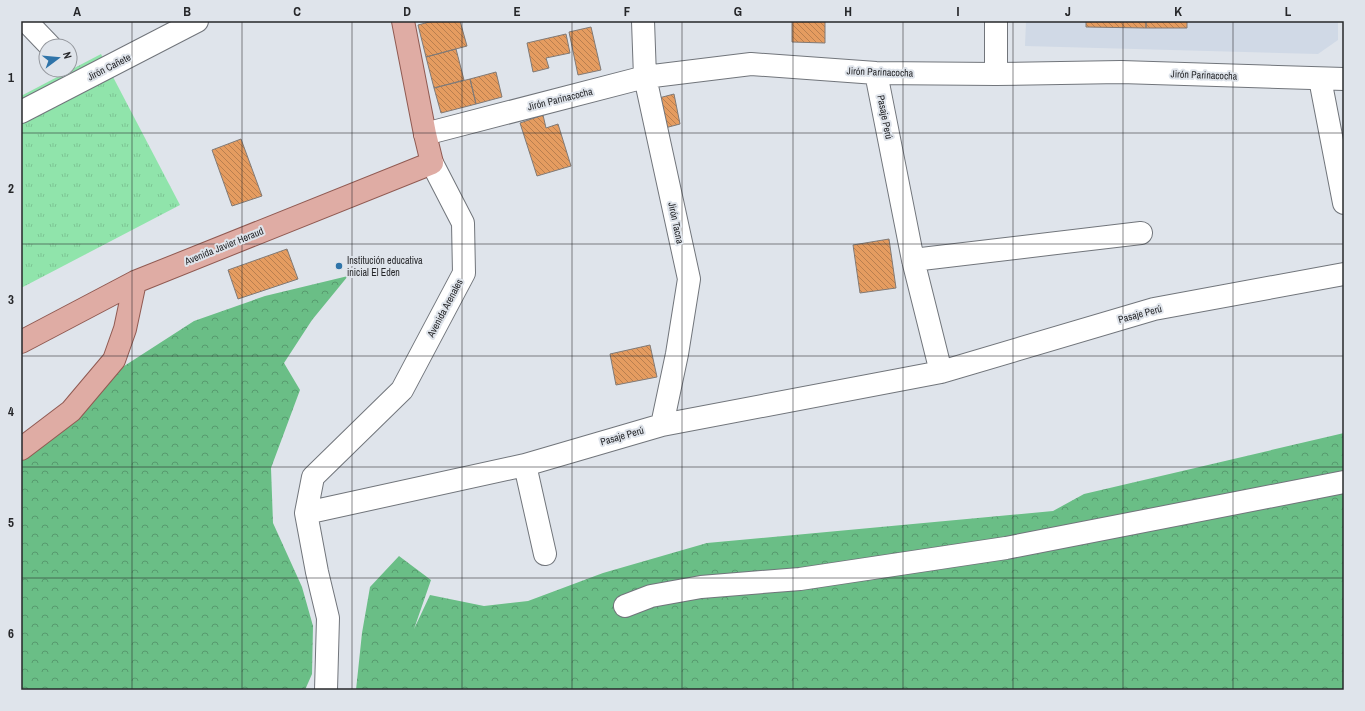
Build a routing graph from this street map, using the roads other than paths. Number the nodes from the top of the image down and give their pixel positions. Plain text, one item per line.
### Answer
1 (26, 21) edge
2 (197, 21) edge
3 (403, 21) edge
4 (643, 21) edge
5 (996, 21) edge
6 (42, 38) edge
7 (78, 73) edge
8 (876, 73) junction
9 (996, 74) junction
10 (645, 77) junction
11 (70, 78) edge
12 (1320, 79) junction
13 (1344, 79) edge
14 (21, 112) edge
15 (425, 134) junction
16 (432, 163) junction
17 (1344, 203) edge
18 (1141, 233) dead end
19 (913, 260) junction
20 (1344, 274) edge
21 (135, 282) junction
22 (21, 342) edge
23 (941, 372) junction
24 (662, 424) junction
25 (21, 448) edge
26 (525, 465) junction
27 (1344, 482) edge
28 (306, 513) junction
29 (545, 554) dead end
30 (624, 606) dead end
31 (326, 690) edge

1 - 6 street
2 - 7 street, Jirón Cañete
3 - 15 main road, Avenida Arenales
4 - 10 street, Jirón Tacna
5 - 9 street
8 - 9 street, Jirón Parinacocha
8 - 10 street, Jirón Parinacocha
8 - 19 street, Pasaje Perú
9 - 12 street, Jirón Parinacocha
10 - 15 street, Jirón Parinacocha
10 - 24 street, Jirón Tacna
11 - 14 street, Jirón Cañete
12 - 13 street, Jirón Parinacocha
12 - 17 street
15 - 16 main road, Avenida Arenales
16 - 21 main road, Avenida Javier Heraud
16 - 28 street, Avenida Arenales
18 - 19 street
19 - 23 street, Pasaje Perú
20 - 23 street, Pasaje Perú
21 - 22 main road, Avenida Javier Heraud
21 - 25 main road
23 - 24 street, Pasaje Perú
24 - 26 street, Pasaje Perú
26 - 28 street, Pasaje Perú
26 - 29 street
27 - 30 street
28 - 31 street

